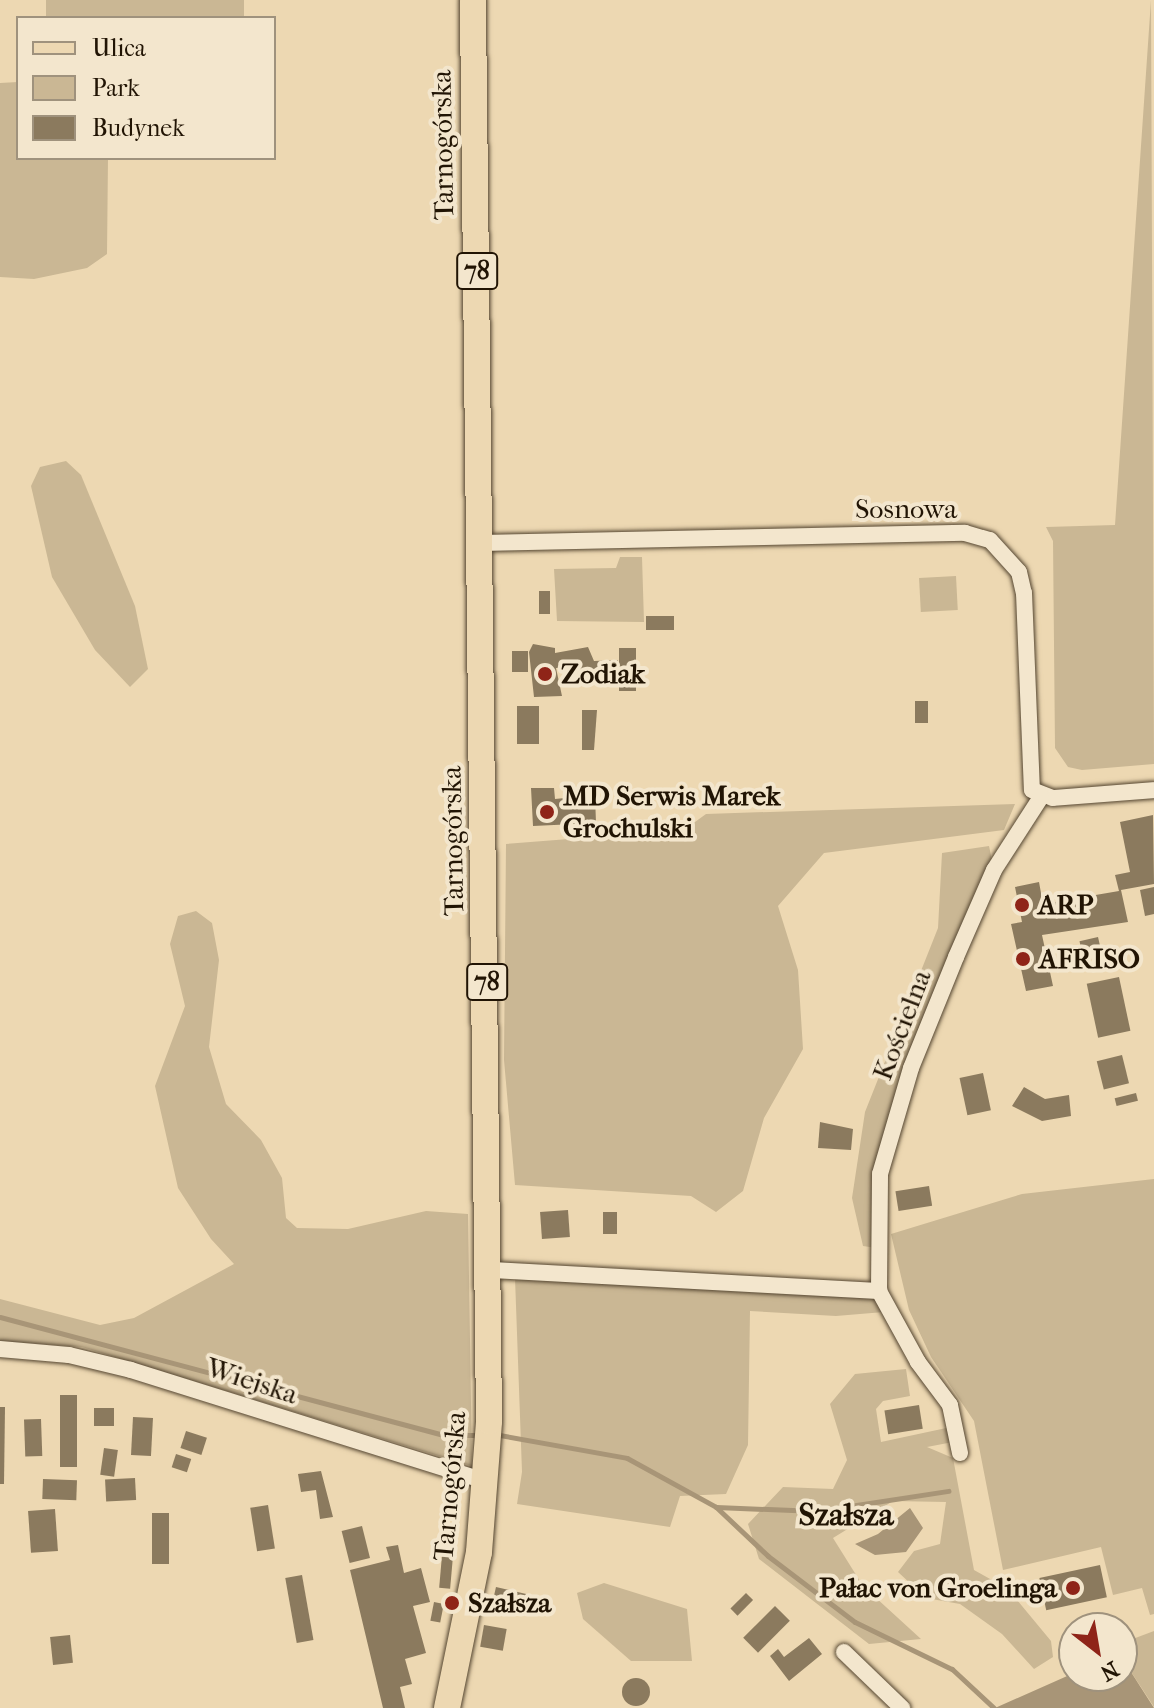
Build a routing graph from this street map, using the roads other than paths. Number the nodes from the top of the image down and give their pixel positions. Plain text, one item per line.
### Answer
1 (473, 0) edge
2 (481, 543) junction
3 (1154, 790) edge
4 (1041, 797) junction
5 (491, 1270) junction
6 (879, 1291) junction
7 (0, 1349) edge
8 (960, 1453) dead end
9 (486, 1469) junction
10 (844, 1652) dead end
11 (455, 1679) junction
12 (447, 1708) edge
13 (458, 1708) edge
14 (902, 1708) edge

1 - 2 main road, Tarnogórska / 78
2 - 4 street, Sosnowa
2 - 5 main road, Tarnogórska / 78
3 - 4 street
4 - 6 street, Kościelna
5 - 6 street
5 - 9 main road, Tarnogórska / 78
6 - 8 street, Kościelna
7 - 9 street, Wiejska
9 - 11 main road, Tarnogórska / 78
10 - 14 street
11 - 12 main road, Tarnogórska / 78
11 - 13 main road, Tarnogórska / 78

